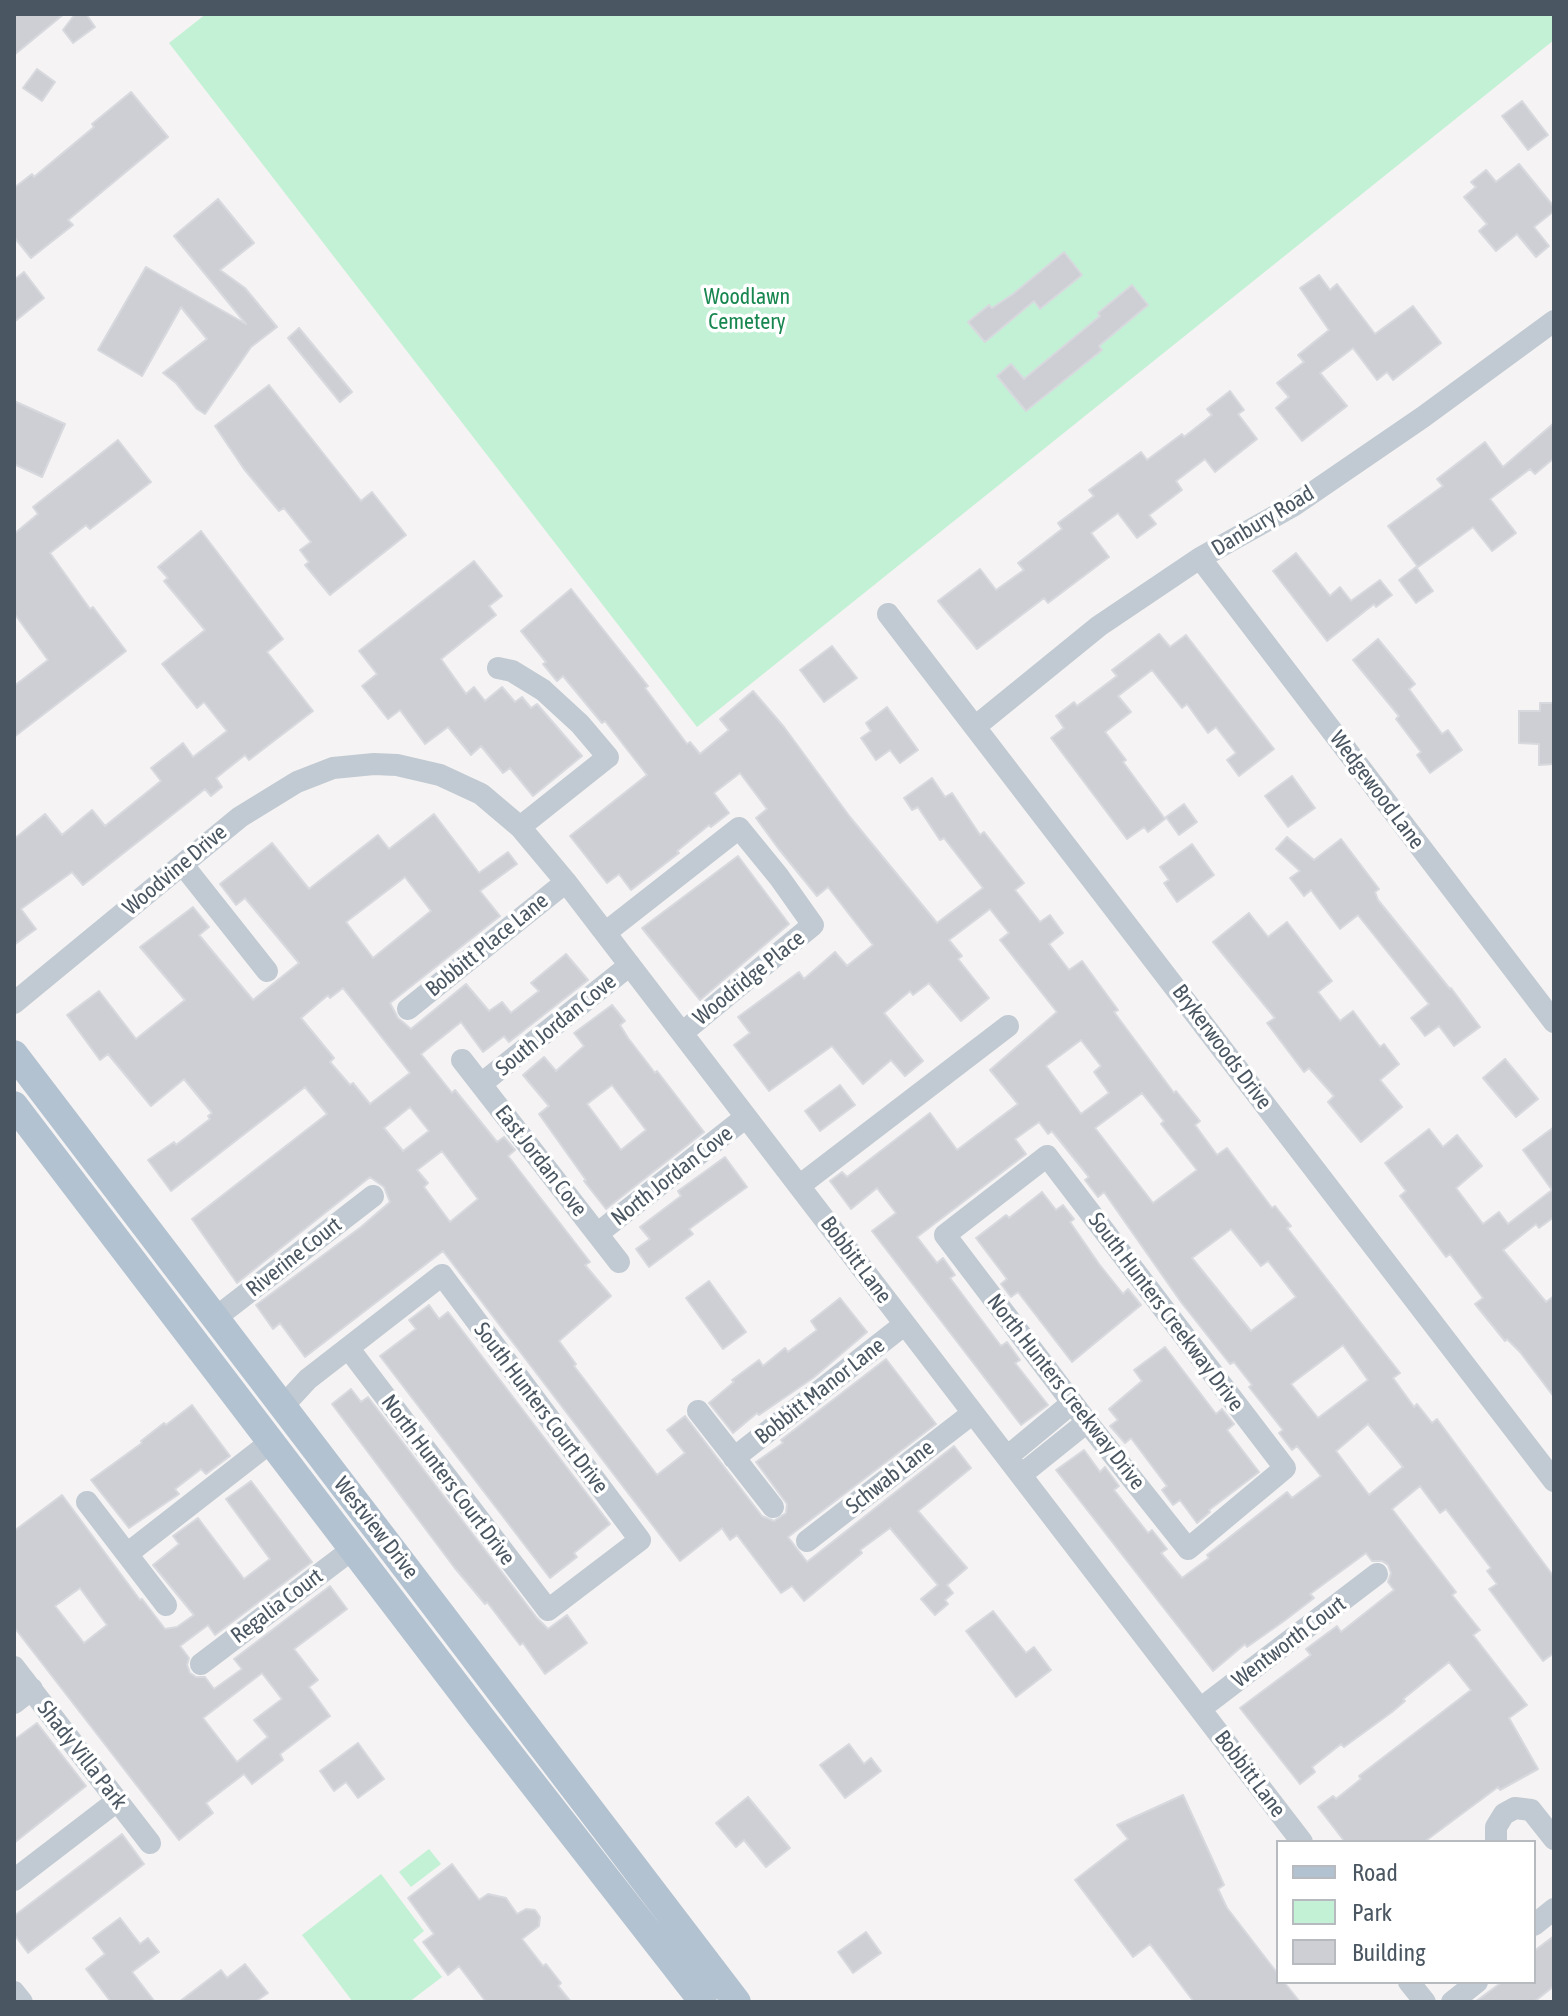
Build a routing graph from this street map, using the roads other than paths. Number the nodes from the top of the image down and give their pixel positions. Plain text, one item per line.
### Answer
1 (1554, 321) edge
2 (1200, 558) junction
3 (888, 614) dead end
4 (498, 668) dead end
5 (976, 726) junction
6 (353, 765) joint
7 (520, 827) junction
8 (183, 865) junction
9 (566, 882) junction
10 (605, 933) junction
11 (630, 965) junction
12 (267, 971) dead end
13 (14, 1003) edge
14 (408, 1009) dead end
15 (1554, 1022) edge
16 (1008, 1026) dead end
17 (682, 1033) junction
18 (14, 1054) edge
19 (462, 1060) dead end
20 (481, 1084) junction
21 (14, 1105) edge
22 (746, 1117) junction
23 (1047, 1156) joint
24 (799, 1186) junction
25 (373, 1196) dead end
26 (597, 1234) junction
27 (619, 1262) dead end
28 (188, 1284) junction
29 (165, 1301) junction
30 (214, 1319) junction
31 (905, 1324) junction
32 (349, 1349) junction
33 (1072, 1403) junction
34 (283, 1406) junction
35 (698, 1411) dead end
36 (973, 1413) junction
37 (1087, 1422) junction
38 (272, 1441) junction
39 (1007, 1457) junction
40 (734, 1458) junction
41 (1021, 1475) junction
42 (1554, 1481) edge
43 (87, 1502) dead end
44 (773, 1507) dead end
45 (807, 1541) dead end
46 (354, 1548) junction
47 (1188, 1549) joint
48 (127, 1554) junction
49 (408, 1569) junction
50 (1377, 1574) dead end
51 (384, 1587) junction
52 (166, 1605) dead end
53 (548, 1610) joint
54 (201, 1664) dead end
55 (14, 1667) edge
56 (23, 1696) edge
57 (1200, 1709) junction
58 (117, 1801) junction
59 (1554, 1839) edge
60 (1300, 1840) edge
61 (1496, 1840) edge
62 (150, 1843) dead end
63 (621, 1849) junction
64 (598, 1867) junction
65 (14, 1880) edge
66 (1474, 1984) edge
67 (14, 1992) edge
68 (22, 2002) edge
69 (703, 2002) edge
70 (737, 2002) edge
71 (1452, 2002) edge

1 - 2 street, Danbury Road
2 - 5 street, Danbury Road
2 - 15 street, Wedgewood Lane
3 - 5 street, Brykerwoods Drive
4 - 7 street
5 - 42 street, Brykerwoods Drive
6 - 7 street, Bobbitt Lane
6 - 8 street, Woodvine Drive
7 - 9 street, Bobbitt Lane
8 - 12 street
8 - 13 street, Woodvine Drive
9 - 10 street, Bobbitt Lane
9 - 14 street, Bobbitt Place Lane
10 - 11 street, Bobbitt Lane
10 - 17 street, Woodridge Place
11 - 17 street, Bobbitt Lane
11 - 20 street, South Jordan Cove
16 - 24 street
17 - 22 street, Bobbitt Lane
18 - 28 main road, Westview Drive
19 - 20 street, East Jordan Cove
20 - 26 street, East Jordan Cove
21 - 29 main road, Westview Drive
22 - 24 street, Bobbitt Lane
22 - 26 street, North Jordan Cove
23 - 33 street, North Hunters Creekway Drive
23 - 47 street, South Hunters Creekway Drive
24 - 31 street, Bobbitt Lane
25 - 30 street, Riverine Court
26 - 27 street, East Jordan Cove
28 - 29 main road
28 - 30 main road, Westview Drive
29 - 38 main road, Westview Drive
30 - 34 main road, Westview Drive
31 - 36 street, Bobbitt Lane
31 - 40 street, Bobbitt Manor Lane
32 - 34 street
32 - 53 street, North Hunters Court Drive
32 - 53 street, South Hunters Court Drive
33 - 37 street, North Hunters Creekway Drive
33 - 39 street
34 - 49 main road, Westview Drive
35 - 40 street
36 - 39 street, Bobbitt Lane
36 - 45 street, Schwab Lane
37 - 41 street
37 - 47 street, North Hunters Creekway Drive
38 - 46 main road, Westview Drive
38 - 48 street
39 - 41 street, Bobbitt Lane
40 - 44 street
41 - 57 street, Bobbitt Lane
43 - 48 street
46 - 51 main road, Westview Drive
46 - 54 street, Regalia Court
48 - 52 street
49 - 51 main road
49 - 63 main road, Westview Drive
50 - 57 street, Wentworth Court
51 - 64 main road, Westview Drive
55 - 56 street, Shady Villa Park
56 - 58 street, Shady Villa Park
57 - 60 street, Bobbitt Lane
58 - 62 street, Shady Villa Park
58 - 65 street
59 - 61 street
63 - 64 main road
63 - 70 main road, Westview Drive
64 - 69 main road, Westview Drive
66 - 71 street
67 - 68 street

